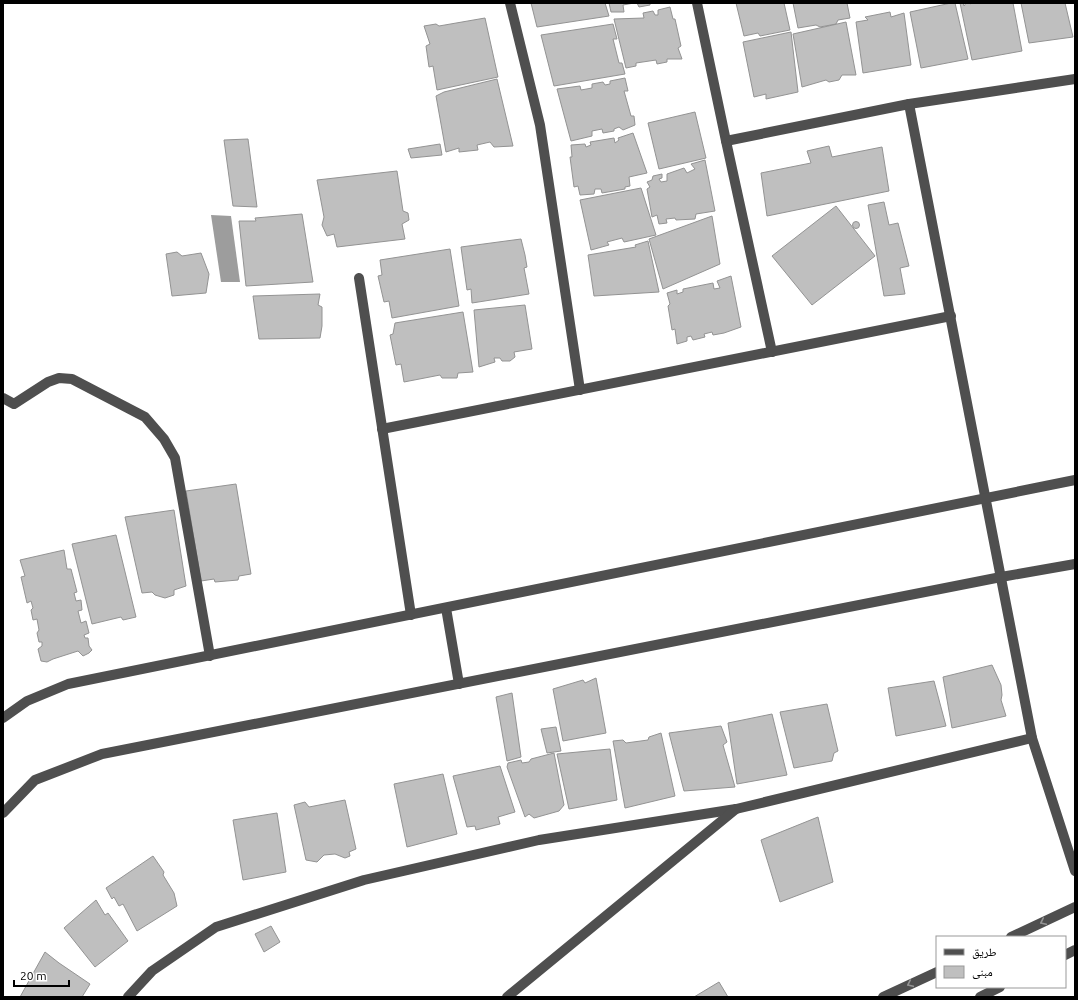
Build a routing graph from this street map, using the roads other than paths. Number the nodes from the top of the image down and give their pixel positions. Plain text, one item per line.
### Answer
1 (510, 3) edge
2 (698, 3) edge
3 (1075, 79) edge
4 (909, 104) junction
5 (726, 141) junction
6 (359, 278) dead end
7 (951, 316) junction
8 (772, 352) junction
9 (580, 390) junction
10 (3, 398) edge
11 (382, 429) junction
12 (1075, 480) edge
13 (986, 499) junction
14 (1075, 564) edge
15 (1001, 577) junction
16 (446, 608) junction
17 (411, 615) junction
18 (210, 656) junction
19 (459, 684) junction
20 (3, 718) edge
21 (1032, 738) junction
22 (736, 809) junction
23 (3, 813) edge
24 (1075, 871) edge
25 (1075, 907) edge
26 (1013, 936) edge
27 (1075, 950) edge
28 (1066, 954) edge
29 (936, 972) edge
30 (998, 988) edge
31 (128, 997) edge
32 (507, 997) edge
33 (883, 997) edge
34 (980, 997) edge

1 - 9 street
2 - 5 street
3 - 4 street
4 - 5 street
4 - 7 street
5 - 8 street
6 - 11 street
7 - 8 street
7 - 13 street
8 - 9 street
9 - 11 street
10 - 18 street
11 - 17 street
12 - 13 street
13 - 15 street
13 - 16 street
14 - 15 street
15 - 19 street
15 - 21 street
16 - 17 street
16 - 19 street
17 - 18 street
18 - 20 street
19 - 23 street
21 - 22 street
21 - 24 street
22 - 31 street
22 - 32 street
25 -> 26 street
27 - 28 street
29 -> 33 street
30 - 34 street

